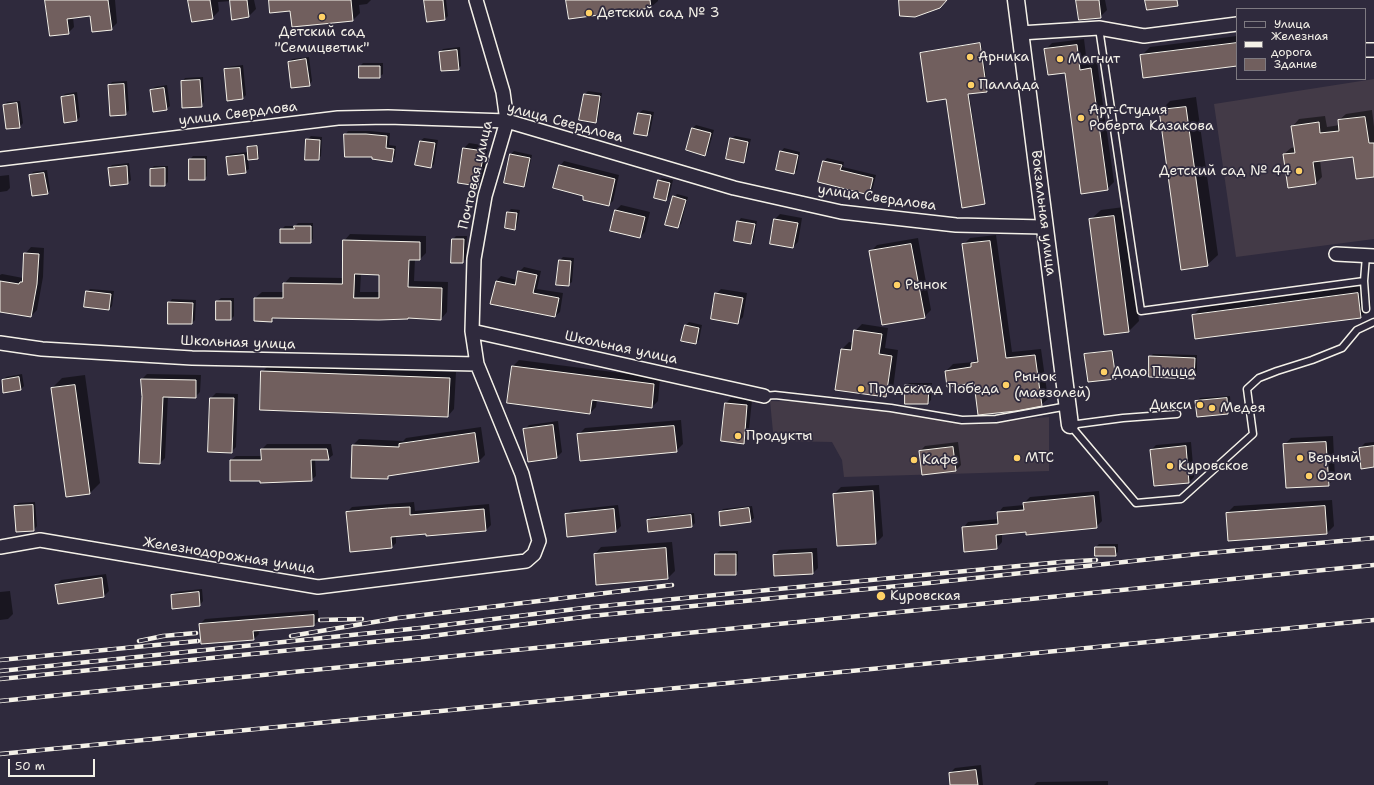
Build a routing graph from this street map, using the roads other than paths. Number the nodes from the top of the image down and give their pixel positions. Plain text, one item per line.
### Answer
1 (476, 0) edge
2 (1016, 0) edge
3 (1236, 24) edge
4 (1099, 28) junction
5 (1020, 33) junction
6 (507, 121) junction
7 (0, 160) edge
8 (1044, 227) junction
9 (1336, 254) dead end
10 (1370, 256) edge
11 (1364, 281) junction
12 (1366, 309) dead end
13 (1374, 322) edge
14 (472, 331) junction
15 (0, 343) edge
16 (477, 364) junction
17 (764, 396) joint
18 (1068, 406) junction
19 (1177, 414) dead end
20 (1070, 426) junction
21 (0, 547) edge
22 (526, 561) joint

1 - 6 street, Почтовая улица
2 - 5 street, Вокзальная улица
3 - 4 street
4 - 5 street
4 - 11 lane
5 - 8 street, Вокзальная улица
6 - 7 street, улица Свердлова
6 - 8 street, улица Свердлова
6 - 14 street, Почтовая улица
8 - 18 street, Вокзальная улица
9 - 10 street
10 - 11 lane
11 - 12 lane
13 - 20 lane
14 - 16 street, Почтовая улица
14 - 17 street, Школьная улица
15 - 16 street, Школьная улица
16 - 22 street, Почтовая улица
17 - 18 lane
18 - 20 street, Вокзальная улица
19 - 20 lane
21 - 22 street, Железнодорожная улица

